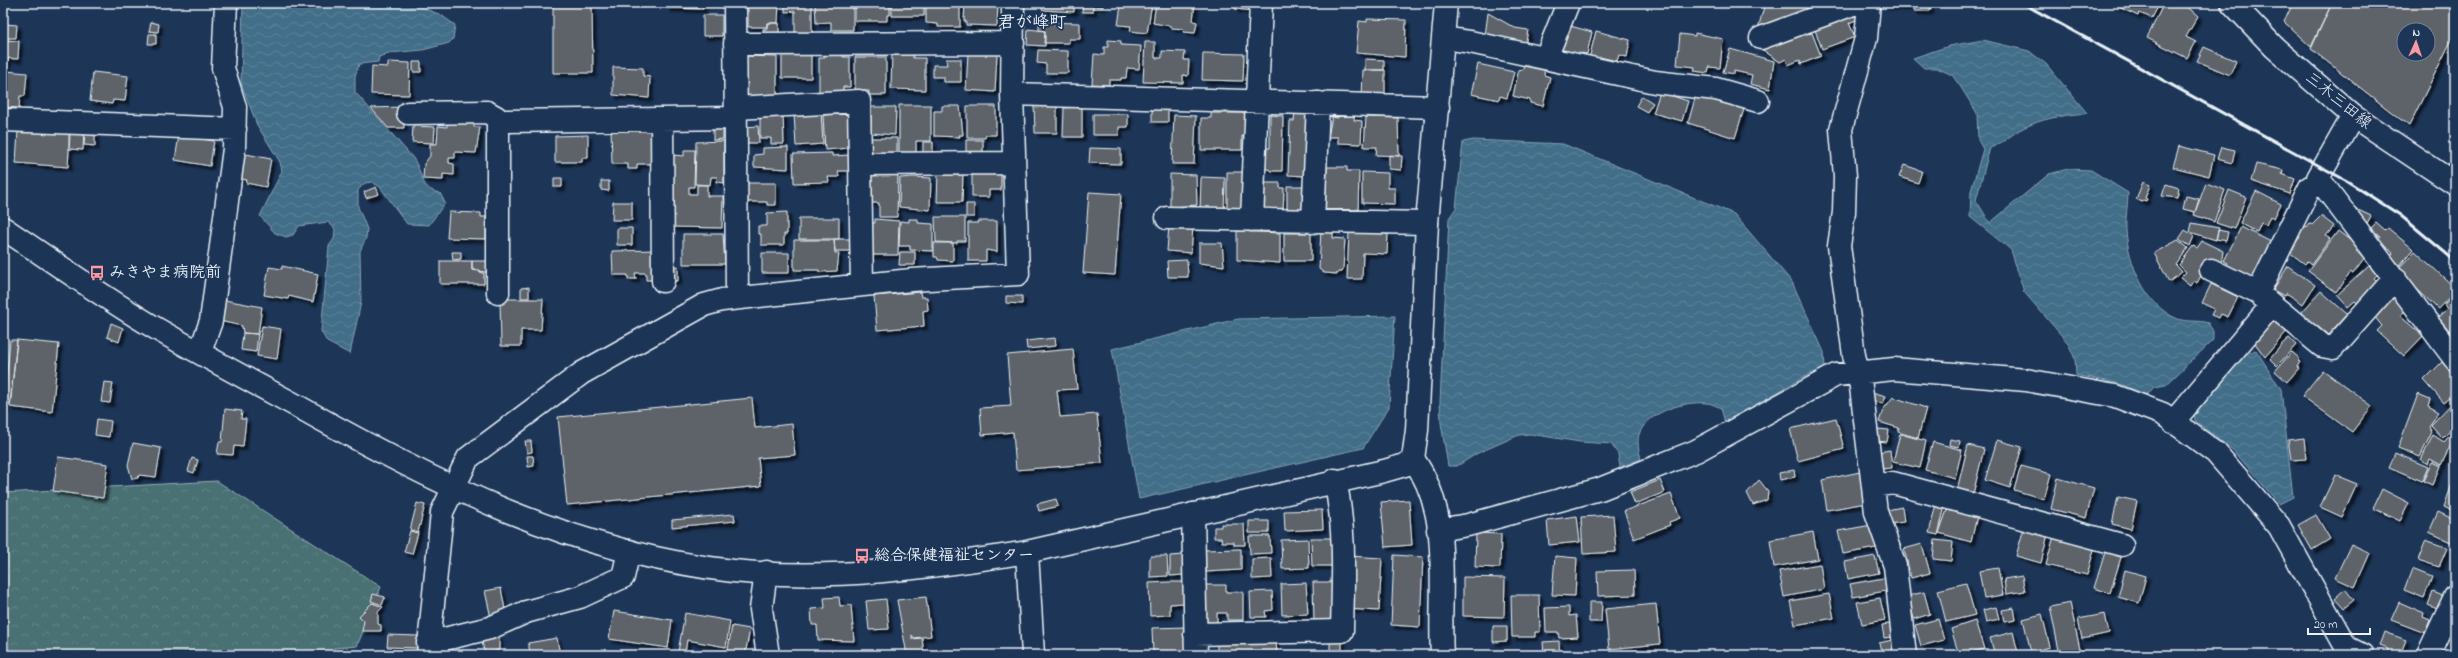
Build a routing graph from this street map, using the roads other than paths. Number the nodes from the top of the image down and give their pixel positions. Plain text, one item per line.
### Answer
1 (226, 3) edge
2 (735, 3) edge
3 (1013, 3) edge
4 (1261, 3) edge
5 (1446, 3) edge
6 (1568, 3) edge
7 (1856, 3) edge
8 (1869, 3) edge
9 (2232, 3) edge
10 (1444, 38) junction
11 (1761, 38) dead end
12 (1013, 43) junction
13 (736, 44) junction
14 (1546, 58) junction
15 (1012, 94) junction
16 (1758, 100) dead end
17 (1257, 102) junction
18 (1318, 104) junction
19 (1438, 107) junction
20 (408, 113) dead end
21 (736, 113) junction
22 (2353, 116) junction
23 (662, 119) junction
24 (3, 120) edge
25 (498, 124) junction
26 (235, 128) junction
27 (1014, 162) junction
28 (860, 164) junction
29 (2321, 182) junction
30 (2455, 184) edge
31 (1167, 218) dead end
32 (1252, 220) junction
33 (1313, 222) junction
34 (1427, 223) junction
35 (3, 228) edge
36 (2211, 270) dead end
37 (2395, 278) junction
38 (663, 281) dead end
39 (862, 285) junction
40 (498, 293) dead end
41 (737, 298) junction
42 (2265, 299) junction
43 (200, 352) junction
44 (2455, 359) edge
45 (1857, 373) junction
46 (2173, 422) junction
47 (1413, 459) junction
48 (1335, 480) junction
49 (1873, 486) junction
50 (453, 488) junction
51 (1193, 514) junction
52 (1438, 530) junction
53 (2122, 545) dead end
54 (629, 551) junction
55 (1027, 552) junction
56 (766, 572) junction
57 (2455, 597) edge
58 (1196, 644) edge
59 (428, 649) edge
60 (2359, 654) edge
61 (768, 655) edge
62 (1033, 655) edge
63 (1442, 655) edge
64 (1905, 655) edge
65 (2428, 655) edge

1 - 26 street
2 - 13 street
3 - 12 street
4 - 17 street
5 - 10 street
6 - 14 street
7 - 11 street
8 - 45 street
9 - 22 street, 三木三田線
10 - 14 street
10 - 19 street
12 - 13 street
12 - 15 street
13 - 21 street
14 - 16 street
15 - 17 street
15 - 27 street
17 - 18 street
17 - 32 street
18 - 19 street
18 - 33 street
19 - 34 street
20 - 25 street
21 - 23 street
21 - 28 street
21 - 41 street
22 - 29 street
22 - 30 street, 三木三田線
23 - 25 street
23 - 38 street
24 - 26 street
25 - 40 street
26 - 43 street
27 - 28 street
27 - 39 street
28 - 39 street
29 - 37 street
29 - 42 street
31 - 32 street
32 - 33 street
33 - 34 street
34 - 47 street
35 - 43 street
36 - 42 street
37 - 42 street
37 - 44 street
39 - 41 street
41 - 50 street
42 - 46 street
43 - 50 street
45 - 46 street
45 - 49 street
45 - 52 street
46 - 60 street
47 - 48 street
47 - 52 street
48 - 51 street
48 - 58 street
49 - 53 street
49 - 64 street
50 - 54 street
50 - 59 street
51 - 55 street
51 - 58 street
52 - 63 street
54 - 56 street
54 - 59 street
55 - 56 street
55 - 62 street
56 - 61 street
57 - 65 street

